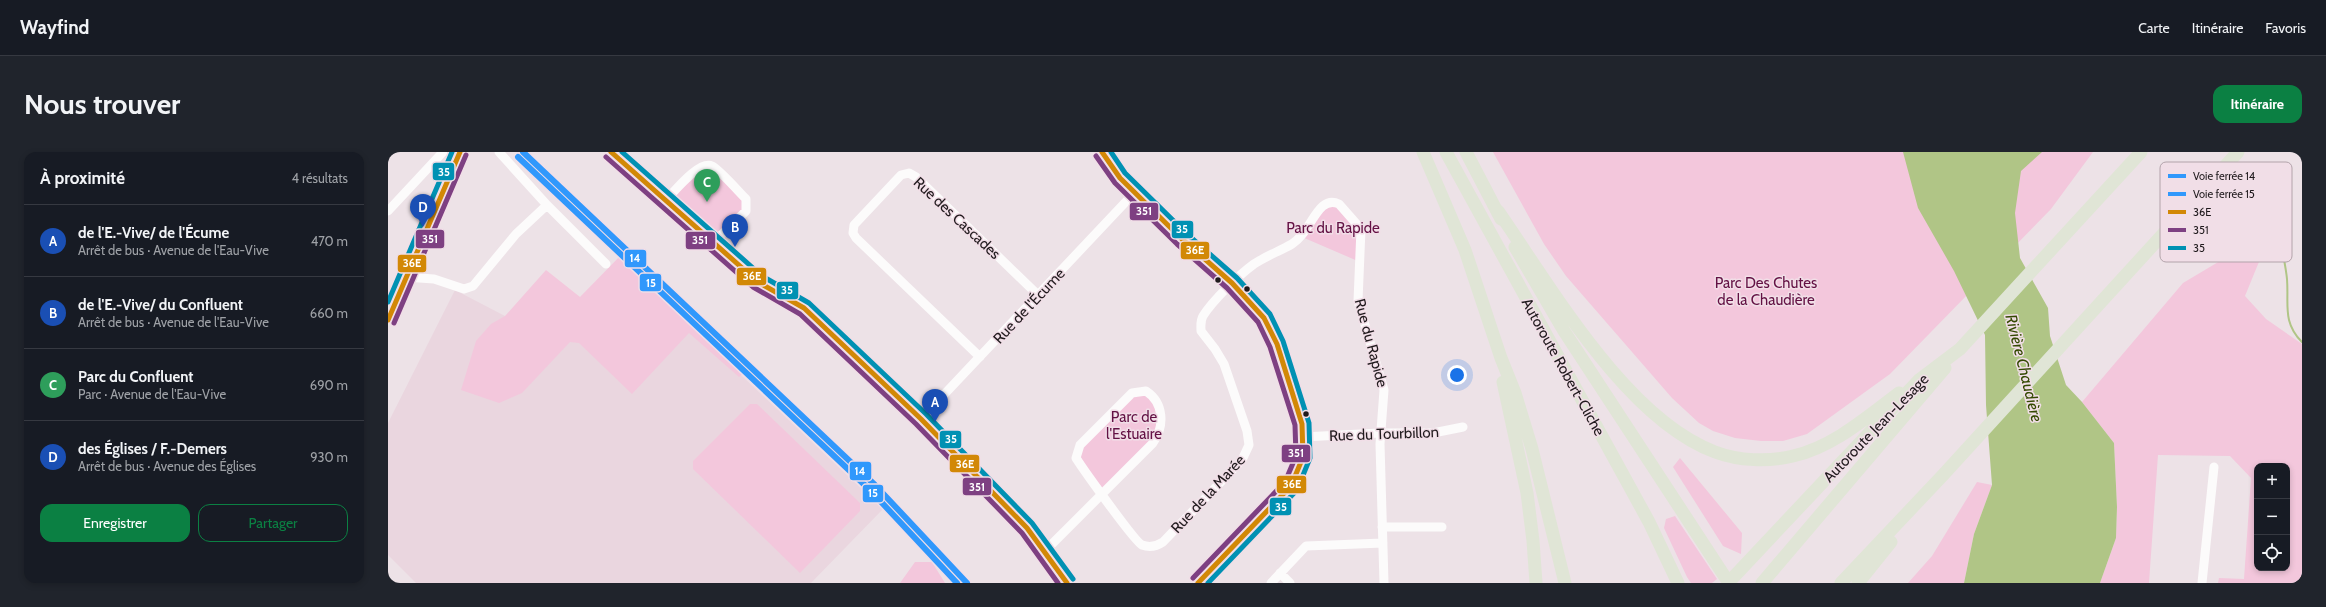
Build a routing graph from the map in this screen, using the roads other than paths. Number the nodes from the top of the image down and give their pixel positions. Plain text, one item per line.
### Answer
1 (443, 152) edge
2 (460, 152) edge
3 (499, 152) edge
4 (610, 152) edge
5 (1102, 152) edge
6 (1423, 152) edge
7 (1446, 152) edge
8 (1466, 152) edge
9 (2141, 152) edge
10 (2238, 152) edge
11 (2229, 162) edge
12 (1135, 192) junction
13 (666, 200) junction
14 (547, 205) junction
15 (388, 211) edge
16 (1498, 211) junction
17 (2160, 237) edge
18 (713, 243) junction
19 (606, 264) dead end
20 (405, 277) junction
21 (1232, 283) junction
22 (1039, 296) junction
23 (388, 320) edge
24 (1960, 350) junction
25 (980, 357) junction
26 (1501, 358) junction
27 (1919, 380) junction
28 (921, 419) junction
29 (1463, 426) dead end
30 (1380, 433) junction
31 (1303, 437) junction
32 (2214, 467) dead end
33 (1944, 474) junction
34 (1102, 493) junction
35 (1382, 527) junction
36 (1442, 527) dead end
37 (1382, 542) junction
38 (1044, 552) junction
39 (1280, 573) junction
40 (1678, 582) edge
41 (1067, 583) edge
42 (1198, 583) edge
43 (1271, 583) edge
44 (1290, 583) edge
45 (1384, 583) edge
46 (1536, 583) edge
47 (1565, 583) edge
48 (1728, 583) edge
49 (1762, 583) edge
50 (1842, 583) edge
51 (1858, 583) edge
52 (2202, 583) edge

1 - 15 street
2 - 20 main road
3 - 14 street
4 - 13 street
5 - 12 street
6 - 26 highway
7 - 40 highway, Autoroute Robert-Cliche
8 - 16 highway
9 - 24 highway, Autoroute Jean-Lesage
10 - 11 highway
12 - 21 street
12 - 22 street, Rue de l'Écume
13 - 18 street
13 - 18 street
14 - 19 street
14 - 20 street
16 - 27 highway
16 - 48 highway
17 - 33 highway
18 - 28 street
20 - 23 main road
21 - 30 street, Rue du Rapide
21 - 31 street
21 - 34 street, Rue de la Marée
22 - 25 street, Rue de l'Écume
22 - 25 street, Rue des Cascades
24 - 27 highway, Autoroute Jean-Lesage
24 - 49 highway
25 - 28 street, Rue de l'Écume
26 - 46 highway
26 - 47 highway
27 - 48 highway, Autoroute Jean-Lesage
28 - 38 street
29 - 30 street, Rue du Tourbillon
30 - 31 street, Rue du Tourbillon
30 - 35 street, Rue du Rapide
31 - 42 street
32 - 52 street
33 - 50 highway
33 - 51 highway
34 - 34 street
34 - 38 street
35 - 36 street
35 - 37 street, Rue du Rapide
37 - 39 street
37 - 45 street, Rue du Rapide
38 - 41 street
39 - 43 street
39 - 44 street

